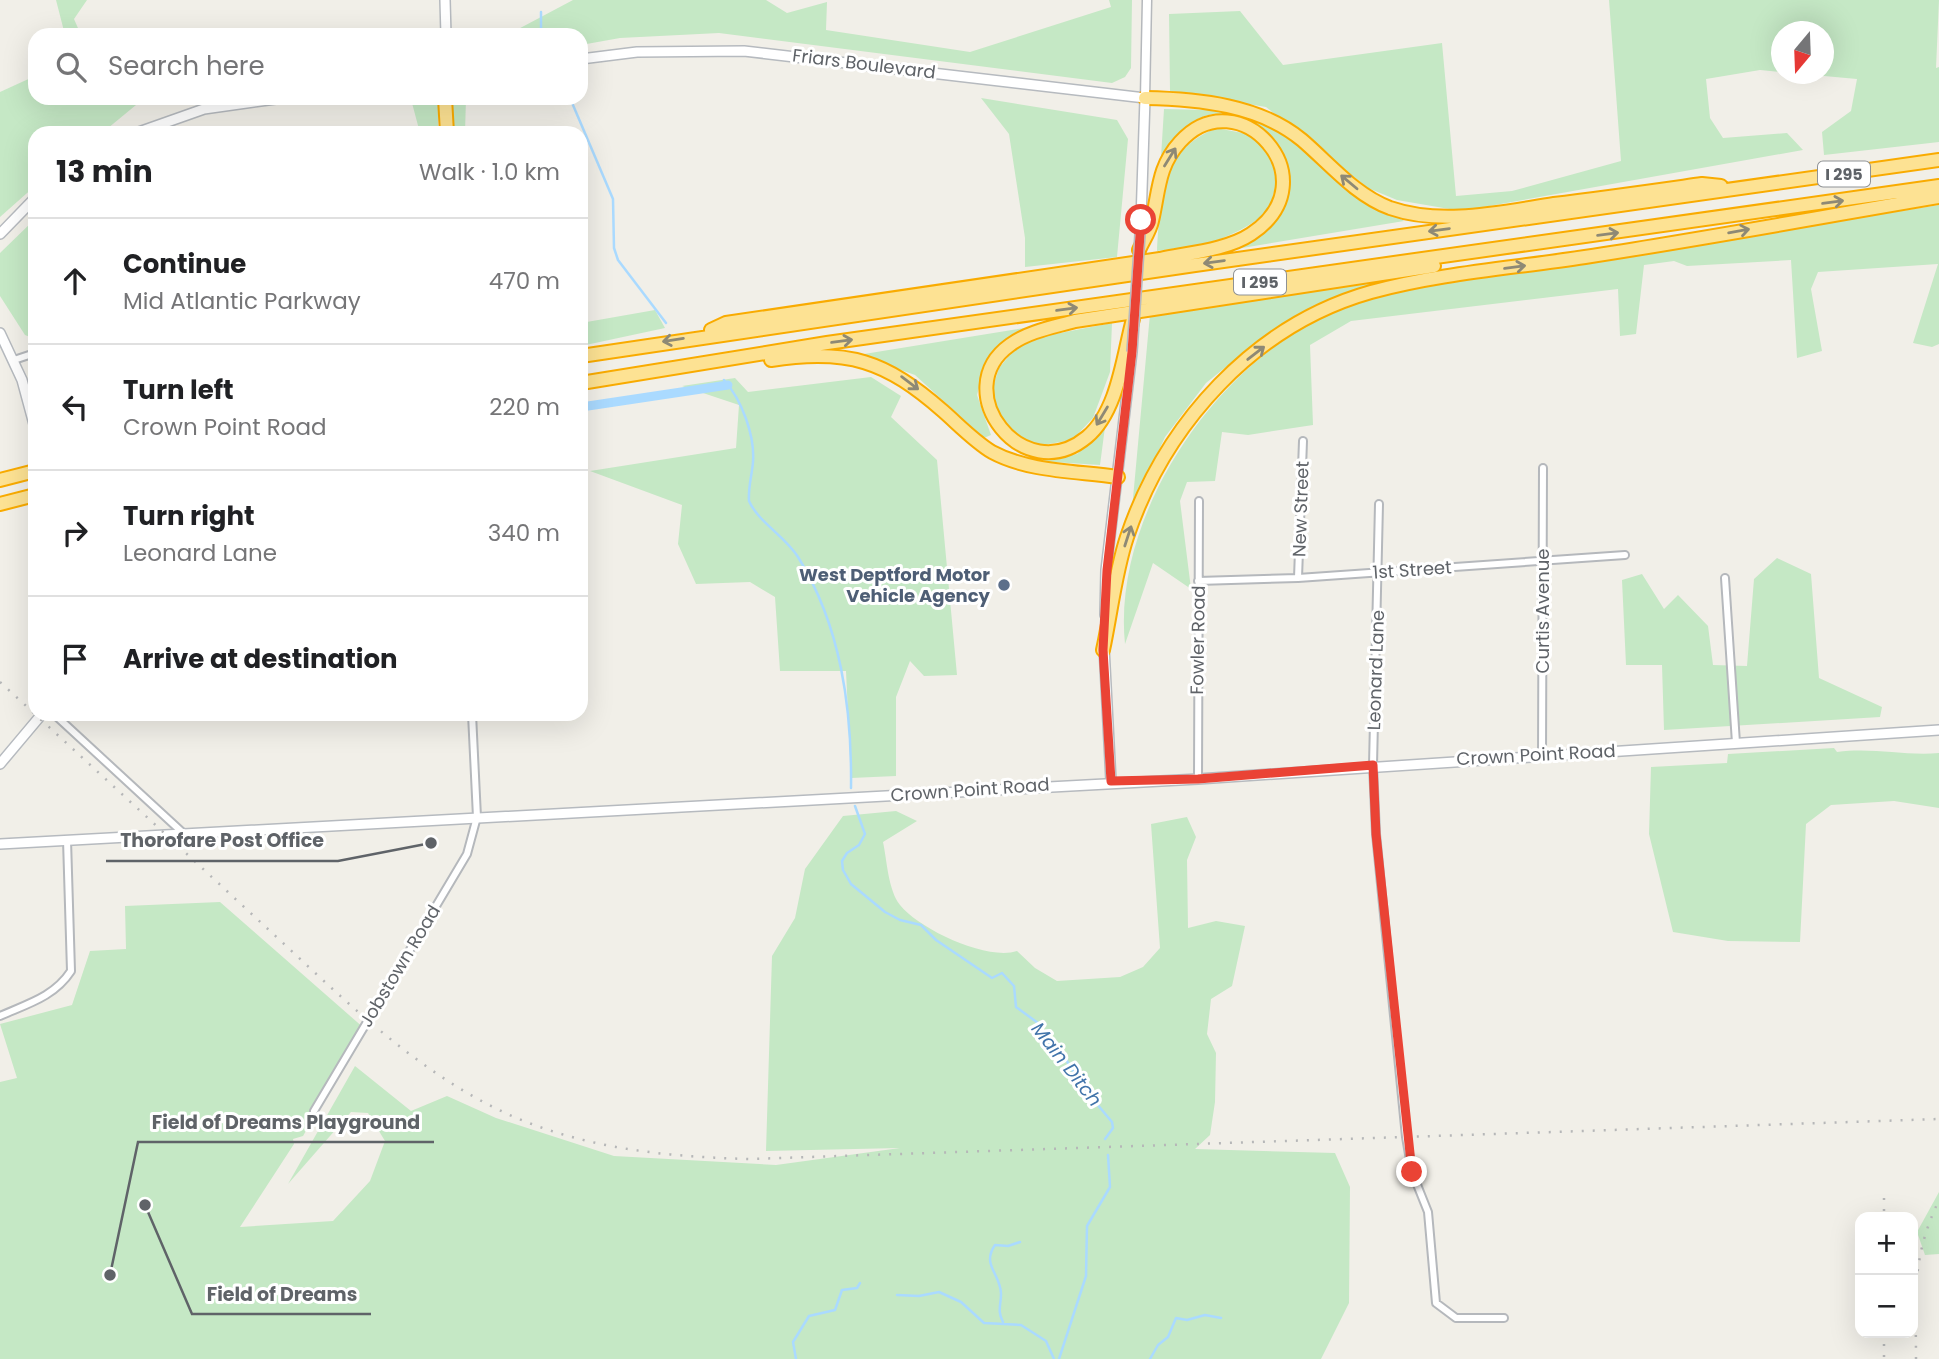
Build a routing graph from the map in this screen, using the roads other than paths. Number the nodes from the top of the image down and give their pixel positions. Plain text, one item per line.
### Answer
1 (445, 0) edge
2 (1147, 0) edge
3 (446, 28) edge
4 (588, 58) edge
5 (1145, 99) junction
6 (233, 105) edge
7 (445, 105) edge
8 (156, 126) edge
9 (447, 126) edge
10 (1939, 160) edge
11 (1939, 186) edge
12 (1749, 187) junction
13 (1939, 197) edge
14 (28, 205) edge
15 (1147, 221) junction
16 (0, 234) edge
17 (1584, 237) junction
18 (1139, 250) joint
19 (1134, 316) joint
20 (0, 333) edge
21 (697, 337) junction
22 (1128, 352) junction
23 (28, 355) edge
24 (588, 355) edge
25 (14, 360) junction
26 (588, 382) edge
27 (588, 390) edge
28 (28, 405) edge
29 (1303, 440) dead end
30 (1543, 468) dead end
31 (28, 473) edge
32 (1118, 477) junction
33 (3, 479) edge
34 (28, 497) edge
35 (1199, 501) dead end
36 (0, 504) edge
37 (1379, 504) dead end
38 (1625, 555) dead end
39 (1543, 562) junction
40 (1379, 572) junction
41 (1298, 578) junction
42 (1725, 578) dead end
43 (1198, 581) junction
44 (1103, 650) junction
45 (36, 721) edge
46 (62, 721) edge
47 (472, 721) edge
48 (1939, 730) edge
49 (1736, 743) junction
50 (1542, 755) junction
51 (0, 764) edge
52 (1373, 765) junction
53 (1198, 779) junction
54 (1111, 781) junction
55 (477, 817) junction
56 (183, 833) junction
57 (67, 840) junction
58 (0, 844) edge
59 (0, 1016) edge
60 (314, 1111) dead end
61 (1504, 1318) dead end

1 - 3 main road
2 - 5 street
4 - 5 main road, Friars Boulevard
12 -> 5 highway
5 - 15 main road
6 - 8 main road
7 - 9 highway
10 - 12 highway, I 295
17 -> 11 highway, I 295
12 -> 21 highway, I 295
44 -> 13 highway
14 - 16 main road
15 - 18 highway
15 -> 21 highway
22 -> 17 highway
26 -> 17 highway, I 295
18 - 19 main road, bridge
19 - 22 highway, bridge
20 - 25 main road
21 -> 24 highway, I 295
22 - 32 main road
23 - 25 street
25 - 28 main road
27 -> 32 highway
29 - 41 street, New Street
30 - 39 street, Curtis Avenue
31 - 33 highway
32 - 44 main road
34 - 36 highway
35 - 43 street, Fowler Road
37 - 40 street, Leonard Lane
38 - 39 street, 1st Street
39 - 40 street, 1st Street
39 - 50 street, Curtis Avenue
40 - 41 street, 1st Street
40 - 52 street, Leonard Lane
41 - 43 street, 1st Street
42 - 49 street
43 - 53 street, Fowler Road
44 - 54 main road
45 - 51 main road
46 - 56 street
47 - 55 street, Jobstown Road
48 - 49 main road, Crown Point Road
49 - 50 main road, Crown Point Road
50 - 52 main road, Crown Point Road
52 - 53 main road, Crown Point Road
52 - 61 street, Leonard Lane
53 - 54 main road, Crown Point Road
54 - 55 main road, Crown Point Road
55 - 56 main road, Crown Point Road
55 - 60 street, Jobstown Road
56 - 57 main road, Crown Point Road
57 - 58 main road, Crown Point Road
57 - 59 street

